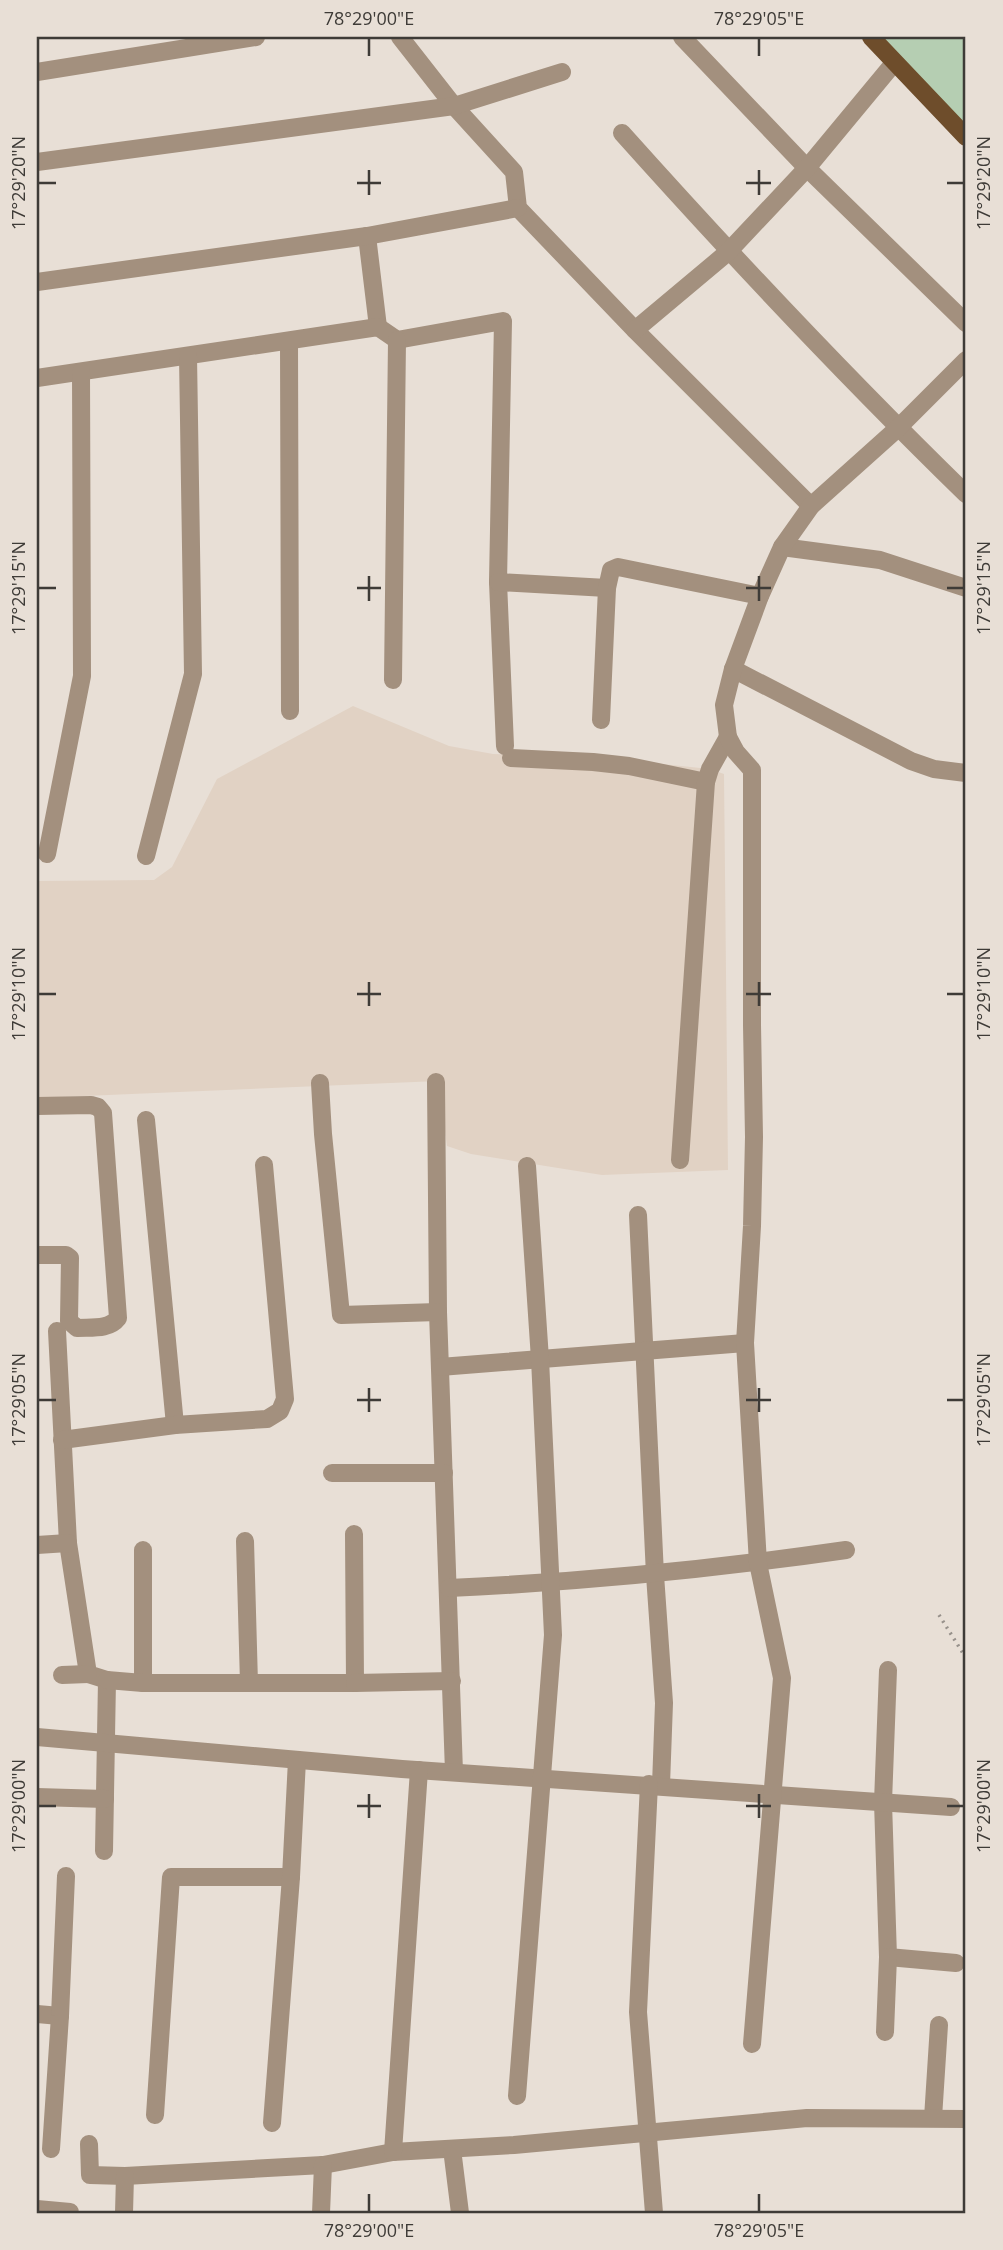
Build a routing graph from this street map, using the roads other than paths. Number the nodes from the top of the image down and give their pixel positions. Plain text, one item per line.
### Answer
1 (256, 37) edge
2 (400, 37) edge
3 (682, 37) edge
4 (871, 37) edge
5 (894, 63) junction
6 (37, 72) edge
7 (562, 72) dead end
8 (454, 106) junction
9 (621, 132) dead end
10 (966, 138) edge
11 (37, 162) edge
12 (807, 168) junction
13 (518, 208) junction
14 (367, 236) junction
15 (728, 252) junction
16 (37, 282) edge
17 (966, 323) edge
18 (378, 327) junction
19 (635, 330) junction
20 (397, 340) junction
21 (289, 341) junction
22 (188, 356) junction
23 (966, 360) edge
24 (81, 372) junction
25 (37, 378) edge
26 (898, 428) junction
27 (966, 494) edge
28 (811, 506) junction
29 (782, 547) junction
30 (498, 582) junction
31 (607, 588) junction
32 (966, 588) edge
33 (760, 596) junction
34 (733, 669) junction
35 (393, 680) dead end
36 (290, 711) dead end
37 (601, 720) dead end
38 (728, 737) junction
39 (966, 773) edge
40 (706, 782) junction
41 (47, 854) dead end
42 (146, 856) dead end
43 (436, 1082) dead end
44 (320, 1083) dead end
45 (37, 1107) edge
46 (146, 1120) dead end
47 (680, 1160) dead end
48 (264, 1165) dead end
49 (527, 1166) dead end
50 (638, 1215) dead end
51 (37, 1255) edge
52 (438, 1312) junction
53 (57, 1331) dead end
54 (745, 1343) junction
55 (645, 1352) junction
56 (540, 1360) junction
57 (440, 1367) junction
58 (175, 1425) junction
59 (62, 1440) junction
60 (444, 1473) junction
61 (332, 1474) dead end
62 (354, 1534) dead end
63 (246, 1541) dead end
64 (68, 1543) junction
65 (37, 1545) edge
66 (143, 1550) dead end
67 (846, 1550) dead end
68 (758, 1563) junction
69 (655, 1575) junction
70 (550, 1584) junction
71 (449, 1588) junction
72 (888, 1670) dead end
73 (88, 1674) junction
74 (62, 1675) dead end
75 (107, 1680) junction
76 (452, 1681) junction
77 (143, 1683) junction
78 (249, 1683) junction
79 (355, 1683) junction
80 (37, 1737) edge
81 (106, 1743) junction
82 (296, 1759) junction
83 (419, 1770) junction
84 (454, 1772) junction
85 (542, 1778) junction
86 (655, 1785) junction
87 (771, 1794) junction
88 (37, 1797) edge
89 (105, 1799) junction
90 (883, 1802) junction
91 (951, 1807) dead end
92 (104, 1851) dead end
93 (66, 1876) dead end
94 (291, 1877) junction
95 (888, 1957) junction
96 (956, 1963) dead end
97 (37, 2014) edge
98 (60, 2016) junction
99 (940, 2025) dead end
100 (885, 2032) dead end
101 (752, 2043) dead end
102 (517, 2096) dead end
103 (155, 2115) dead end
104 (933, 2118) junction
105 (966, 2119) edge
106 (272, 2123) dead end
107 (648, 2134) junction
108 (89, 2144) dead end
109 (51, 2149) dead end
110 (452, 2149) junction
111 (393, 2152) junction
112 (323, 2165) junction
113 (125, 2176) junction
114 (37, 2209) edge
115 (71, 2212) edge
116 (124, 2213) edge
117 (321, 2213) edge
118 (460, 2213) edge
119 (654, 2213) edge

1 - 6 street
2 - 8 street
3 - 12 street
4 - 5 main road
5 - 10 main road
5 - 12 street
7 - 8 street
8 - 11 street
8 - 13 street
9 - 15 street
12 - 15 street
12 - 17 street
13 - 14 street
13 - 19 street
14 - 16 street
14 - 18 street
15 - 19 street
15 - 26 street
18 - 20 street
18 - 21 street
19 - 28 street
20 - 30 street
20 - 35 street
21 - 22 street
21 - 36 street
22 - 24 street
22 - 42 street
23 - 26 street
24 - 25 street
24 - 41 street
26 - 27 street
26 - 28 street
28 - 29 street
29 - 32 street
29 - 33 street
30 - 31 street
30 - 40 street
31 - 33 street
31 - 37 street
33 - 34 street
34 - 38 street
34 - 39 street
38 - 40 street
38 - 54 street
40 - 47 street
43 - 52 street
44 - 52 street
45 - 51 street
46 - 58 street
48 - 58 street
49 - 56 street
50 - 55 street
52 - 57 street
53 - 59 street
54 - 55 street
54 - 68 street
55 - 56 street
55 - 69 street
56 - 57 street
56 - 70 street
57 - 60 street
58 - 59 street
59 - 64 street
60 - 61 street
60 - 71 street
62 - 79 street
63 - 78 street
64 - 65 street
64 - 73 street
66 - 77 street
67 - 68 street
68 - 69 street
68 - 87 street
69 - 70 street
69 - 86 street
70 - 71 street
70 - 85 street
71 - 76 street
72 - 90 street
73 - 74 street
73 - 75 street
75 - 77 street
75 - 81 street
76 - 79 street
76 - 84 street
77 - 78 street
78 - 79 street
80 - 81 street
81 - 82 street
81 - 89 street
82 - 83 street
82 - 94 street
83 - 84 street
83 - 111 street
84 - 85 street
85 - 86 street
85 - 102 street
86 - 87 street
86 - 107 street
87 - 90 street
87 - 101 street
88 - 89 street
89 - 92 street
90 - 91 street
90 - 95 street
93 - 98 street
94 - 103 street
94 - 106 street
95 - 96 street
95 - 100 street
97 - 98 street
98 - 109 street
99 - 104 street
104 - 105 street
104 - 107 street
107 - 110 street
107 - 119 street
108 - 113 street
110 - 111 street
110 - 118 street
111 - 112 street
112 - 113 street
112 - 117 street
113 - 116 street
114 - 115 street

